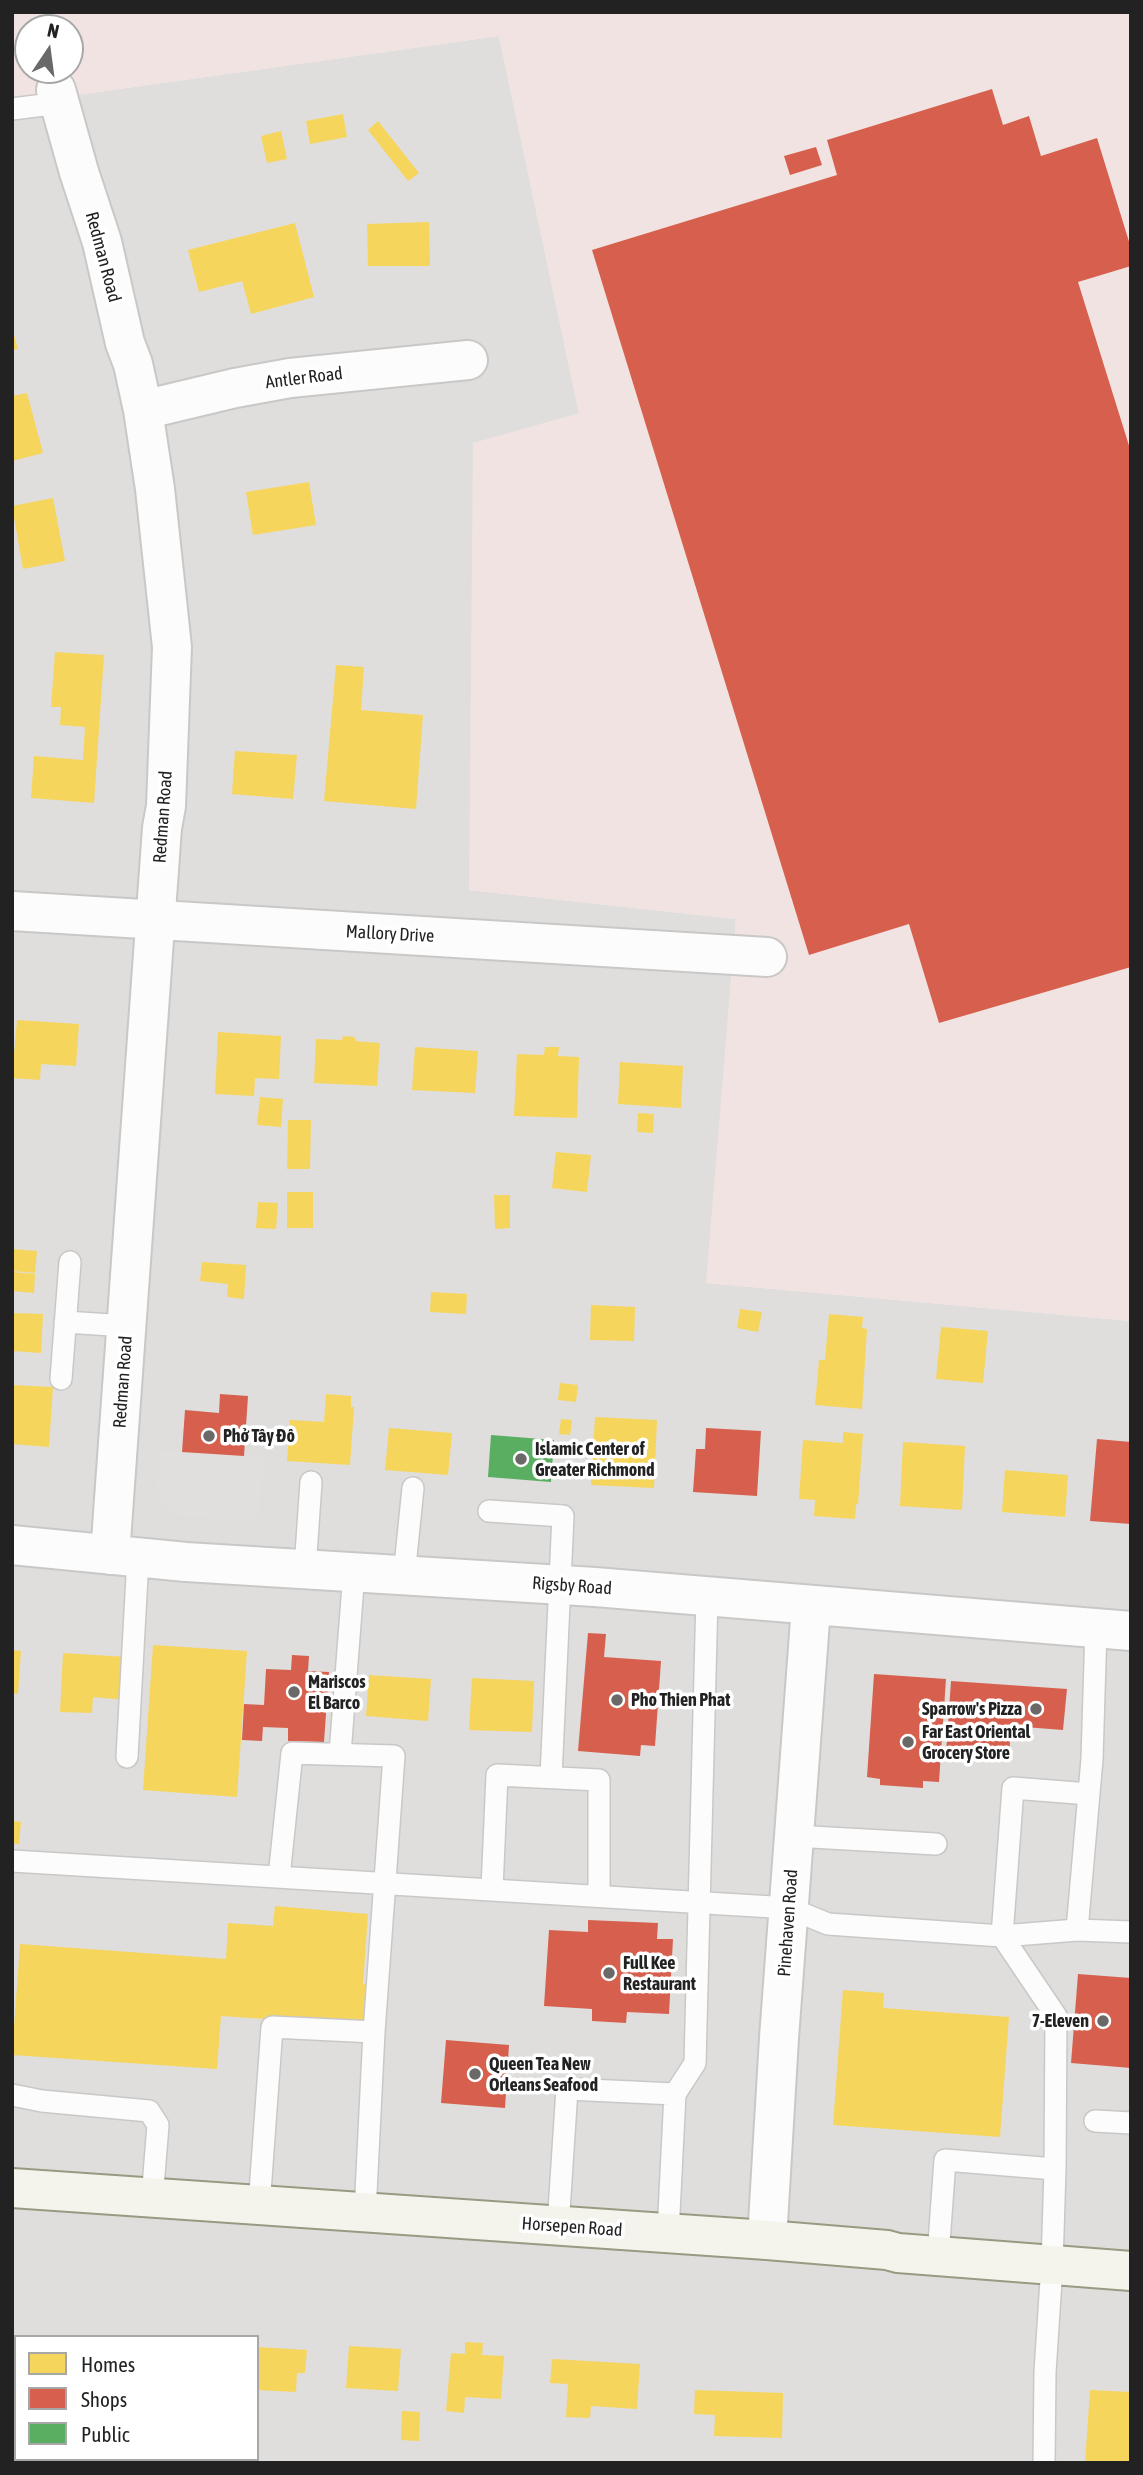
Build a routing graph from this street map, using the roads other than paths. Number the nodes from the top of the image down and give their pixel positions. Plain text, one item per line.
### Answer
1 (58, 97) joint
2 (12, 109) edge
3 (468, 360) dead end
4 (143, 410) junction
5 (12, 911) edge
6 (156, 919) junction
7 (767, 957) dead end
8 (70, 1262) dead end
9 (65, 1322) junction
10 (127, 1325) junction
11 (61, 1380) dead end
12 (311, 1482) dead end
13 (413, 1488) dead end
14 (489, 1511) dead end
15 (12, 1545) edge
16 (124, 1556) junction
17 (305, 1569) junction
18 (354, 1572) junction
19 (404, 1576) junction
20 (559, 1585) junction
21 (707, 1597) junction
22 (811, 1606) junction
23 (1114, 1630) edge
24 (340, 1754) junction
25 (127, 1757) dead end
26 (551, 1777) junction
27 (1089, 1794) junction
28 (794, 1836) junction
29 (936, 1844) dead end
30 (12, 1861) edge
31 (279, 1877) junction
32 (385, 1883) junction
33 (492, 1889) junction
34 (599, 1896) junction
35 (698, 1901) junction
36 (789, 1908) junction
37 (1077, 1930) junction
38 (1131, 1932) edge
39 (1002, 1936) junction
40 (374, 2032) junction
41 (675, 2094) junction
42 (12, 2095) edge
43 (1096, 2121) dead end
44 (1131, 2123) edge
45 (1055, 2169) junction
46 (12, 2189) edge
47 (152, 2199) junction
48 (260, 2206) junction
49 (365, 2213) junction
50 (558, 2226) junction
51 (668, 2233) junction
52 (767, 2240) junction
53 (937, 2256) junction
54 (1052, 2265) junction
55 (1131, 2271) edge
56 (1044, 2463) edge

1 - 2 lane
1 - 4 street, Redman Road
3 - 4 street, Antler Road
4 - 6 street, Redman Road
5 - 6 street, Mallory Drive
6 - 7 street, Mallory Drive
6 - 10 street, Redman Road
8 - 9 lane
9 - 10 lane
9 - 11 lane
10 - 16 street, Redman Road
12 - 17 lane
13 - 19 lane
14 - 20 lane
15 - 16 street, Rigsby Road
16 - 17 street, Rigsby Road
16 - 25 lane
17 - 18 street, Rigsby Road
18 - 19 street, Rigsby Road
18 - 24 lane
19 - 20 street, Rigsby Road
20 - 21 street, Rigsby Road
20 - 26 lane
21 - 22 street, Rigsby Road
21 - 35 lane
22 - 23 street, Rigsby Road
22 - 28 street, Pinehaven Road
23 - 27 lane
24 - 31 lane
24 - 32 lane
26 - 33 lane
26 - 34 lane
27 - 37 lane
27 - 39 lane
28 - 29 lane
28 - 36 street, Pinehaven Road
30 - 31 lane
31 - 32 lane
32 - 33 lane
32 - 40 lane
33 - 34 lane
34 - 35 lane
35 - 36 lane
35 - 41 lane
36 - 39 lane
36 - 52 street, Pinehaven Road
37 - 38 lane
37 - 39 lane
39 - 45 lane
40 - 48 lane
40 - 49 lane
41 - 50 lane
41 - 51 lane
42 - 47 lane
43 - 44 lane
45 - 53 lane
45 - 54 lane
46 - 47 street, Horsepen Road
47 - 48 street, Horsepen Road
48 - 49 street, Horsepen Road
49 - 50 street, Horsepen Road
50 - 51 street, Horsepen Road
51 - 52 street, Horsepen Road
52 - 53 street, Horsepen Road
53 - 54 street, Horsepen Road
54 - 55 street, Horsepen Road
54 - 56 lane

